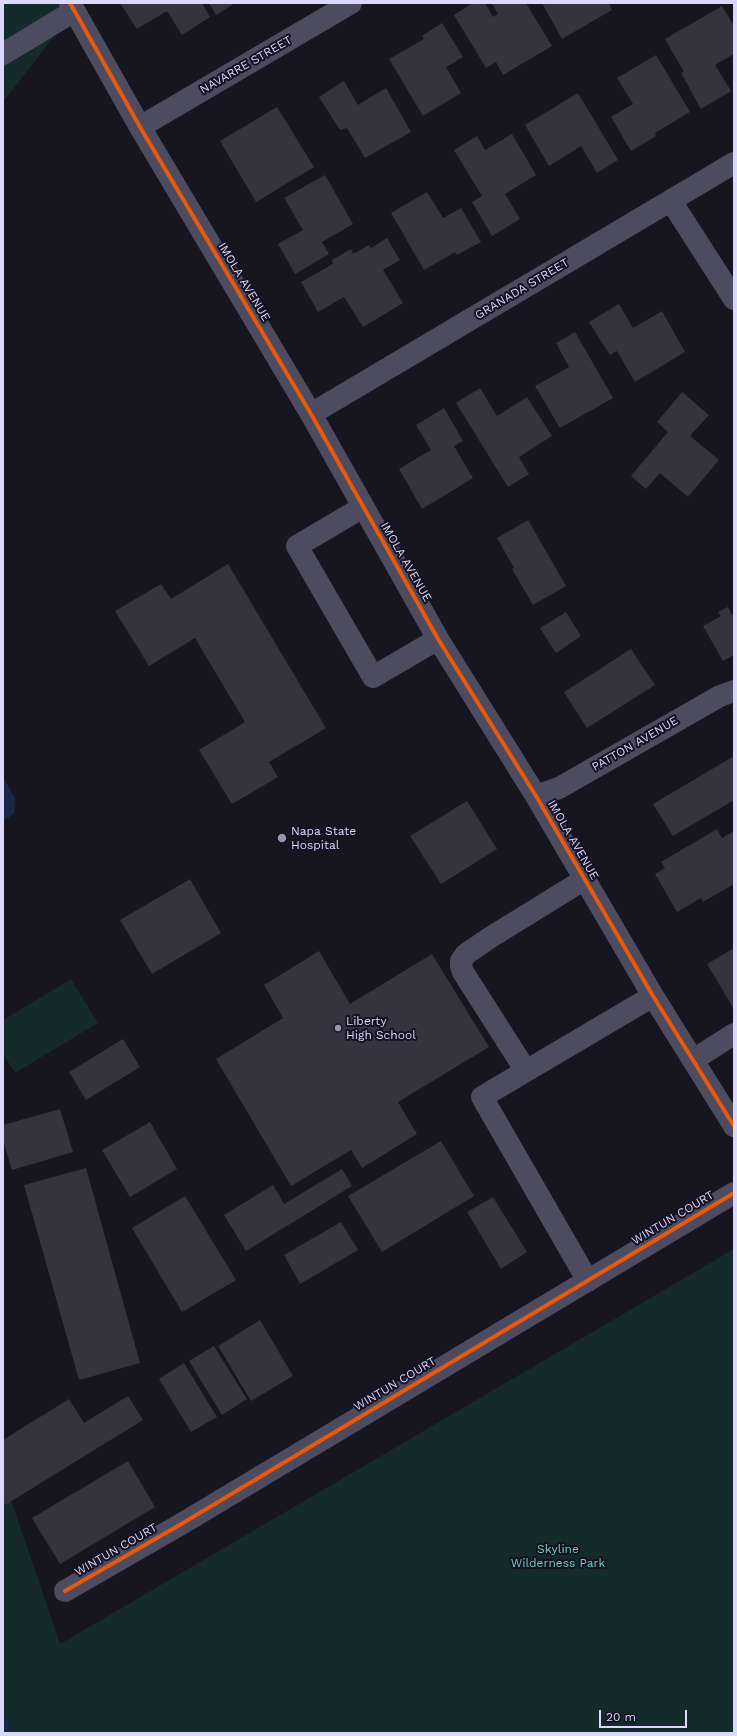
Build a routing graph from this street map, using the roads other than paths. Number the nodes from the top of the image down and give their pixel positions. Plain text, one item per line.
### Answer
1 (351, 3) edge
2 (72, 7) edge
3 (3, 54) edge
4 (140, 127) junction
5 (734, 163) edge
6 (671, 201) junction
7 (734, 300) edge
8 (311, 414) junction
9 (363, 507) junction
10 (438, 639) junction
11 (734, 691) edge
12 (536, 796) junction
13 (585, 880) junction
14 (653, 996) junction
15 (734, 1034) edge
16 (693, 1060) junction
17 (526, 1072) junction
18 (733, 1123) edge
19 (734, 1193) edge
20 (588, 1281) junction
21 (65, 1591) dead end

1 - 4 street, NAVARRE STREET
2 - 3 street
2 - 4 street, IMOLA AVENUE
4 - 8 street, IMOLA AVENUE
5 - 6 street, GRANADA STREET
6 - 7 street
6 - 8 street, GRANADA STREET
8 - 9 street, IMOLA AVENUE
9 - 10 street, IMOLA AVENUE
9 - 10 street
10 - 12 street, IMOLA AVENUE
11 - 12 street, PATTON AVENUE
12 - 13 street, IMOLA AVENUE
13 - 14 street, IMOLA AVENUE
13 - 17 street
14 - 16 street, IMOLA AVENUE
14 - 17 street
15 - 16 street
16 - 18 street, IMOLA AVENUE
17 - 20 street
19 - 20 street, WINTUN COURT
20 - 21 street, WINTUN COURT

